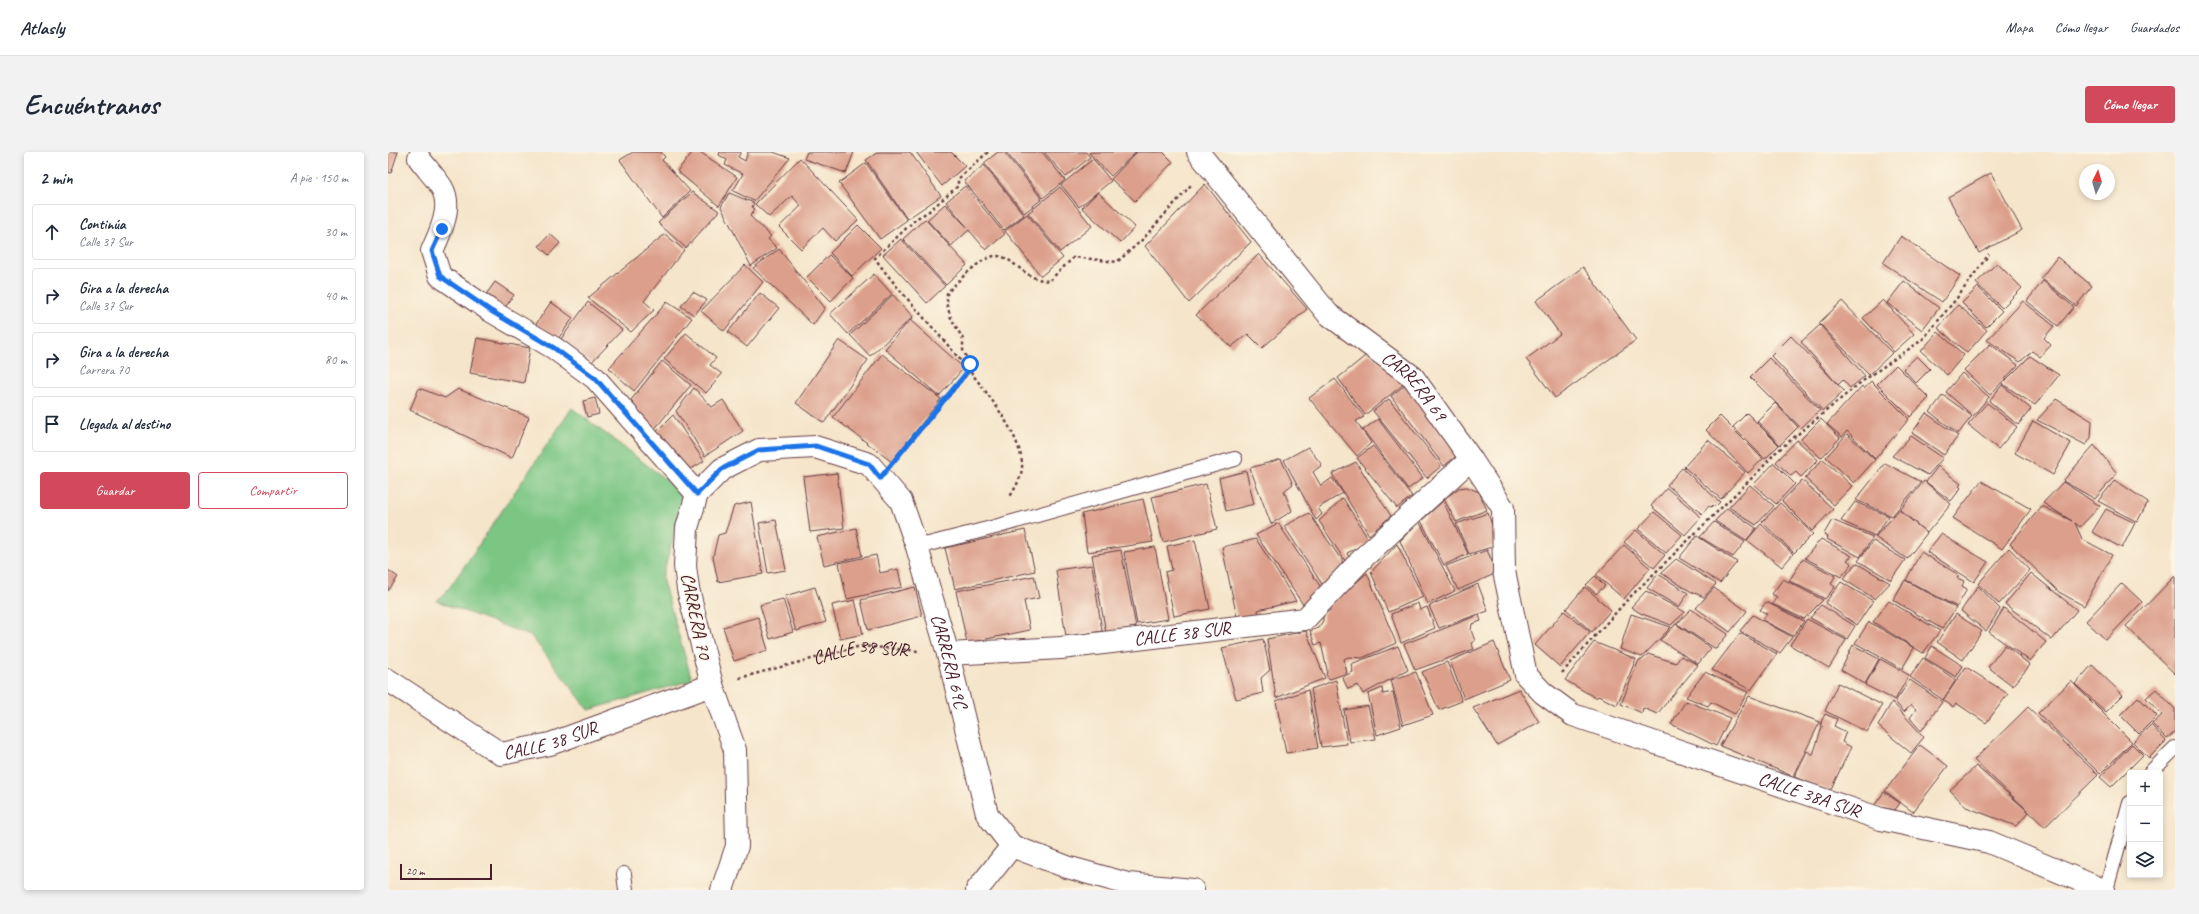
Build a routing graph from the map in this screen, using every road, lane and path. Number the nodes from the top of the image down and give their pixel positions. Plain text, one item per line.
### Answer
1 (988, 152) edge
2 (419, 158) dead end
3 (1203, 158) edge
4 (1989, 254) dead end
5 (968, 371) junction
6 (1235, 459) dead end
7 (1471, 459) junction
8 (880, 478) junction
9 (697, 494) junction
10 (995, 527) junction
11 (917, 547) junction
12 (948, 654) junction
13 (1526, 675) joint
14 (388, 680) edge
15 (712, 685) junction
16 (1543, 693) junction
17 (2175, 748) edge
18 (2153, 770) edge
19 (2129, 806) edge
20 (1012, 846) junction
21 (624, 874) dead end
22 (626, 890) edge
23 (722, 890) edge
24 (977, 890) edge
25 (1193, 890) edge
26 (2104, 890) edge

1 - 5 path
2 - 9 street
3 - 5 path
3 - 7 street, CARRERA 69
4 - 16 path
5 - 8 path
5 - 10 path
6 - 10 lane
7 - 12 street, CALLE 38 SUR
7 - 13 street, CARRERA 69
8 - 9 street, CARRERA 69C
8 - 11 street, CARRERA 69C
9 - 15 street, CARRERA 70
10 - 11 lane
11 - 12 street, CARRERA 69C
12 - 15 path, CALLE 38 SUR
12 - 20 street, CARRERA 69C
13 - 16 street, CALLE 38A SUR
14 - 15 street, CALLE 38 SUR
15 - 23 street, CARRERA 70
16 - 26 street, CALLE 38A SUR
17 - 18 lane
19 - 26 lane
20 - 24 street
20 - 25 street
21 - 22 lane

